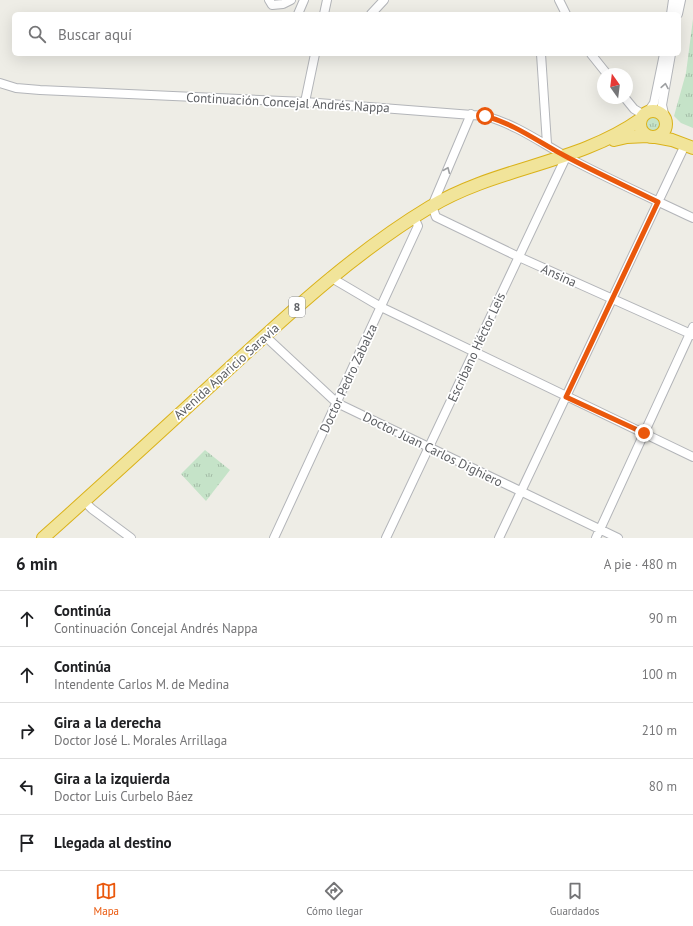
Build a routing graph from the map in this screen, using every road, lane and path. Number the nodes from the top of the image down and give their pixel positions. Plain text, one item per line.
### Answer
1 (269, 0) edge
2 (291, 0) edge
3 (304, 0) edge
4 (328, 0) edge
5 (384, 0) edge
6 (559, 0) edge
7 (673, 0) edge
8 (681, 0) edge
9 (299, 12) edge
10 (325, 12) edge
11 (373, 12) edge
12 (565, 12) edge
13 (671, 12) edge
14 (678, 12) edge
15 (315, 56) edge
16 (541, 56) edge
17 (592, 56) edge
18 (664, 56) edge
19 (671, 56) edge
20 (602, 68) edge
21 (0, 83) edge
22 (305, 102) junction
23 (630, 104) edge
24 (471, 114) junction
25 (644, 115) junction
26 (665, 119) junction
27 (652, 136) junction
28 (546, 144) junction
29 (690, 144) edge
30 (595, 145) junction
31 (566, 157) junction
32 (658, 202) junction
33 (432, 206) junction
34 (414, 217) junction
35 (693, 218) edge
36 (519, 257) junction
37 (330, 277) junction
38 (612, 298) junction
39 (381, 307) junction
40 (692, 332) edge
41 (265, 336) junction
42 (474, 352) junction
43 (566, 397) junction
44 (337, 403) junction
45 (644, 433) junction
46 (429, 447) junction
47 (693, 457) edge
48 (521, 491) junction
49 (84, 501) junction
50 (600, 529) junction
51 (43, 538) edge
52 (131, 538) edge
53 (274, 538) edge
54 (386, 538) edge
55 (499, 538) edge
56 (596, 538) edge
57 (618, 538) edge

1 - 2 street
3 - 9 street
4 - 10 street
5 - 11 street
6 - 12 street
7 - 13 street
8 - 14 street
15 - 22 street
16 - 28 street
17 - 20 street
18 - 25 street
26 -> 19 street
21 - 22 street, Continuación Concejal Andrés Nappa
22 - 24 street, Continuación Concejal Andrés Nappa
23 - 25 street
24 - 28 street, Continuación Concejal Andrés Nappa
33 -> 24 street
25 - 26 highway
25 - 27 highway
25 - 30 highway, Avenida Aparicio Saravia / 8
26 - 27 highway
26 - 29 highway
27 - 29 highway, 8
27 - 30 highway, Avenida Aparicio Saravia / 8
28 - 31 street, Continuación Concejal Andrés Nappa
29 - 32 street
30 - 31 highway, Avenida Aparicio Saravia / 8
31 - 32 street, Continuación Concejal Andrés Nappa
31 - 33 highway, Avenida Aparicio Saravia / 8
31 - 36 street, Escribano Héctor Leis
32 - 35 street, Continuación Concejal Andrés Nappa
32 - 38 street
33 - 34 highway, Avenida Aparicio Saravia / 8
33 - 36 street, Ansina
34 - 37 highway, Avenida Aparicio Saravia / 8
34 - 39 street, Doctor Pedro Zabalza
36 - 38 street, Ansina
36 - 42 street, Escribano Héctor Leis
37 - 39 street
37 - 41 highway, Avenida Aparicio Saravia / 8
38 - 40 street, Ansina
38 - 43 street
39 - 42 street
39 - 44 street, Doctor Pedro Zabalza
40 - 45 street
41 - 44 street, Doctor Juan Carlos Dighiero
41 - 49 highway, Avenida Aparicio Saravia / 8
42 - 43 street
42 - 46 street, Escribano Héctor Leis
43 - 45 street
43 - 48 street
44 - 46 street, Doctor Juan Carlos Dighiero
44 - 53 street, Doctor Pedro Zabalza
45 - 47 street
45 - 50 street
46 - 48 street, Doctor Juan Carlos Dighiero
46 - 54 street, Escribano Héctor Leis
48 - 50 street, Doctor Juan Carlos Dighiero
48 - 55 street
49 - 51 highway, Avenida Aparicio Saravia / 8
49 - 52 street
50 - 56 street
50 - 57 street, Doctor Juan Carlos Dighiero

